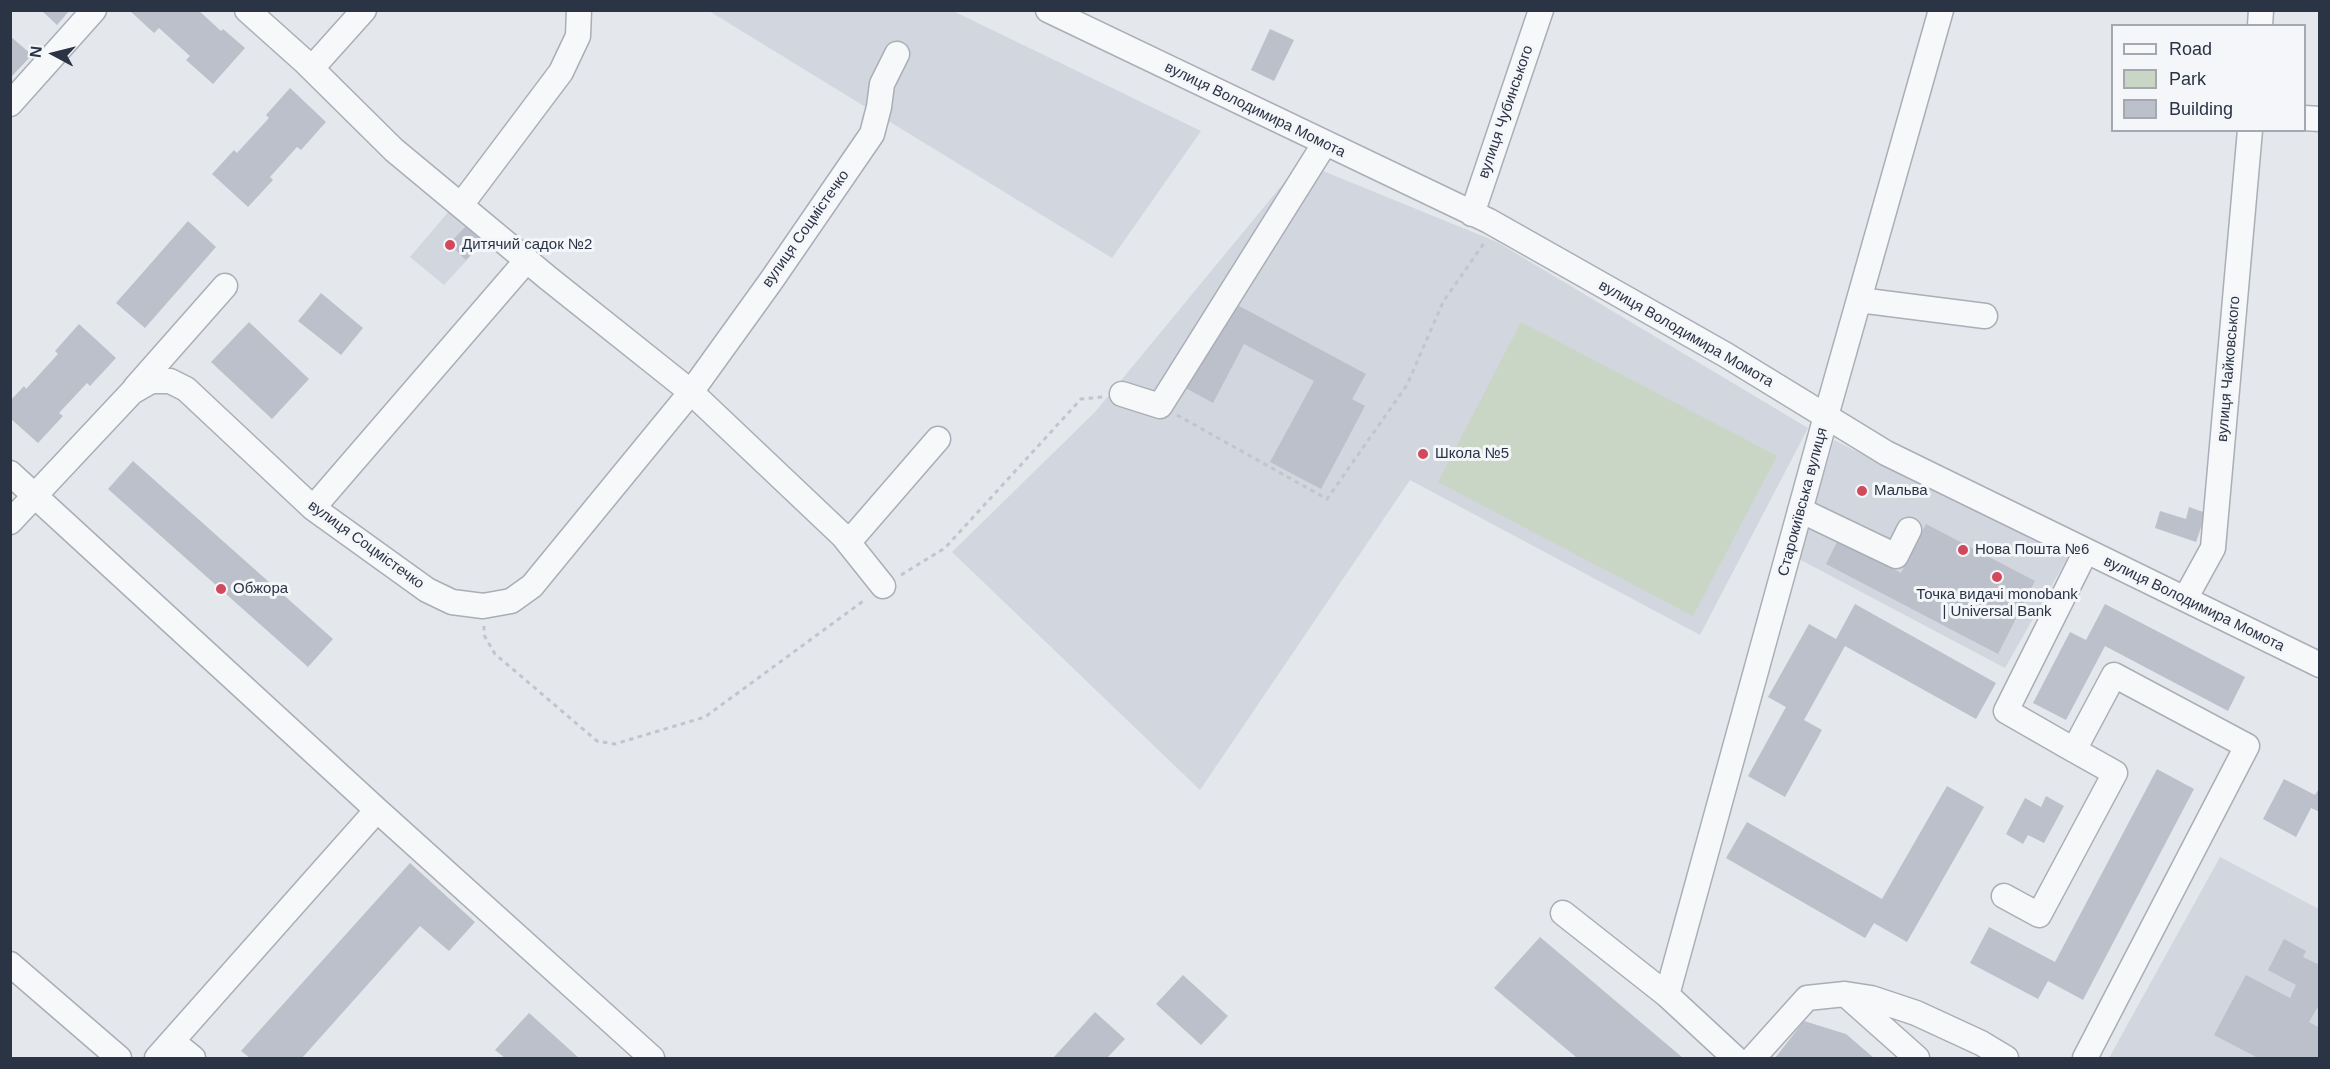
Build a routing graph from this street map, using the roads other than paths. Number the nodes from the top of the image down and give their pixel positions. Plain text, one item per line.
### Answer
1 (94, 10) edge
2 (247, 10) edge
3 (364, 10) edge
4 (579, 10) edge
5 (1048, 10) edge
6 (1541, 10) edge
7 (1941, 10) edge
8 (897, 54) dead end
9 (312, 68) junction
10 (10, 104) edge
11 (2250, 132) edge
12 (1325, 143) junction
13 (461, 205) junction
14 (1472, 214) junction
15 (527, 260) junction
16 (225, 286) dead end
17 (1859, 300) junction
18 (1985, 316) dead end
19 (132, 392) junction
20 (691, 392) junction
21 (1122, 394) road end
22 (1826, 416) junction
23 (938, 439) dead end
24 (10, 473) edge
25 (35, 496) junction
26 (313, 508) junction
27 (1800, 510) junction
28 (10, 522) edge
29 (1909, 530) dead end
30 (843, 536) junction
31 (2086, 551) junction
32 (883, 586) road end
33 (2185, 599) junction
34 (2319, 665) edge
35 (2074, 750) junction
36 (369, 802) junction
37 (2004, 896) dead end
38 (1563, 913) dead end
39 (10, 964) edge
40 (1845, 994) junction
41 (1667, 995) junction
42 (164, 1050) edge
43 (119, 1059) edge
44 (193, 1059) edge
45 (652, 1059) edge
46 (1735, 1059) edge
47 (1753, 1059) edge
48 (1917, 1059) edge
49 (2006, 1059) edge
50 (2085, 1059) edge

1 - 10 street
2 - 9 street
3 - 9 street
4 - 13 street
5 - 12 street, вулиця Володимира Момота
6 - 14 street, вулиця Чубинського
7 - 17 street, Старокиївська вулиця
8 - 20 street, вулиця Соцмістечко
9 - 13 street
11 - 33 street, вулиця Чайковського
12 - 14 street, вулиця Володимира Момота
12 - 21 street
13 - 15 street
14 - 22 street, вулиця Володимира Момота
15 - 20 street
15 - 26 street
16 - 19 street
17 - 18 street
17 - 22 street, Старокиївська вулиця
19 - 25 street, вулиця Соцмістечко
19 - 26 street, вулиця Соцмістечко
20 - 26 street, вулиця Соцмістечко
20 - 30 street
22 - 27 street, Старокиївська вулиця
22 - 31 street, вулиця Володимира Момота
23 - 30 street
24 - 25 street
25 - 28 street, вулиця Соцмістечко
25 - 36 street
27 - 29 street
27 - 41 street, Старокиївська вулиця
30 - 32 street
31 - 33 street, вулиця Володимира Момота
31 - 35 street
33 - 34 street, вулиця Володимира Момота
35 - 37 street
35 - 50 street
36 - 42 street
36 - 45 street
38 - 41 street
39 - 43 street
40 - 47 street
40 - 48 street
40 - 49 street
41 - 46 street
42 - 44 street

